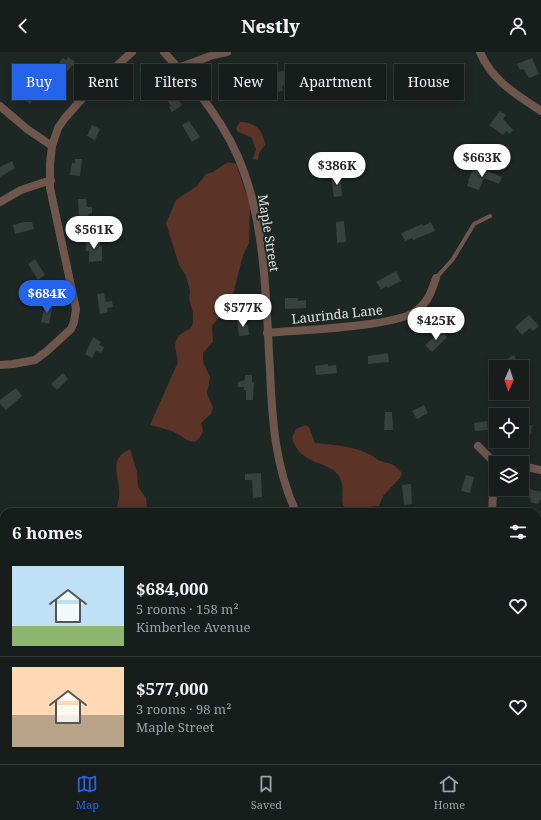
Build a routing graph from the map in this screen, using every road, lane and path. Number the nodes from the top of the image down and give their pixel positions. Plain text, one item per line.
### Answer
1 (132, 52) edge
2 (164, 52) edge
3 (227, 52) edge
4 (480, 52) edge
5 (174, 64) edge
6 (189, 64) edge
7 (204, 100) edge
8 (0, 106) edge
9 (541, 111) edge
10 (52, 146) junction
11 (51, 180) junction
12 (0, 202) edge
13 (490, 216) dead end
14 (436, 278) joint
15 (267, 333) junction
16 (0, 365) edge
17 (478, 446) dead end
18 (489, 457) edge
19 (529, 467) edge
20 (541, 470) edge
21 (493, 496) edge
22 (295, 508) edge
23 (492, 508) edge

1 - 10 street
2 - 5 street, Maple Street
3 - 6 street
4 - 9 street
7 - 15 street, Maple Street
8 - 10 street
10 - 11 street
11 - 12 street
11 - 16 street
13 - 14 lane
14 - 15 street, Laurinda Lane
15 - 22 street, Maple Street
17 - 18 street
19 - 20 street
21 - 23 street

